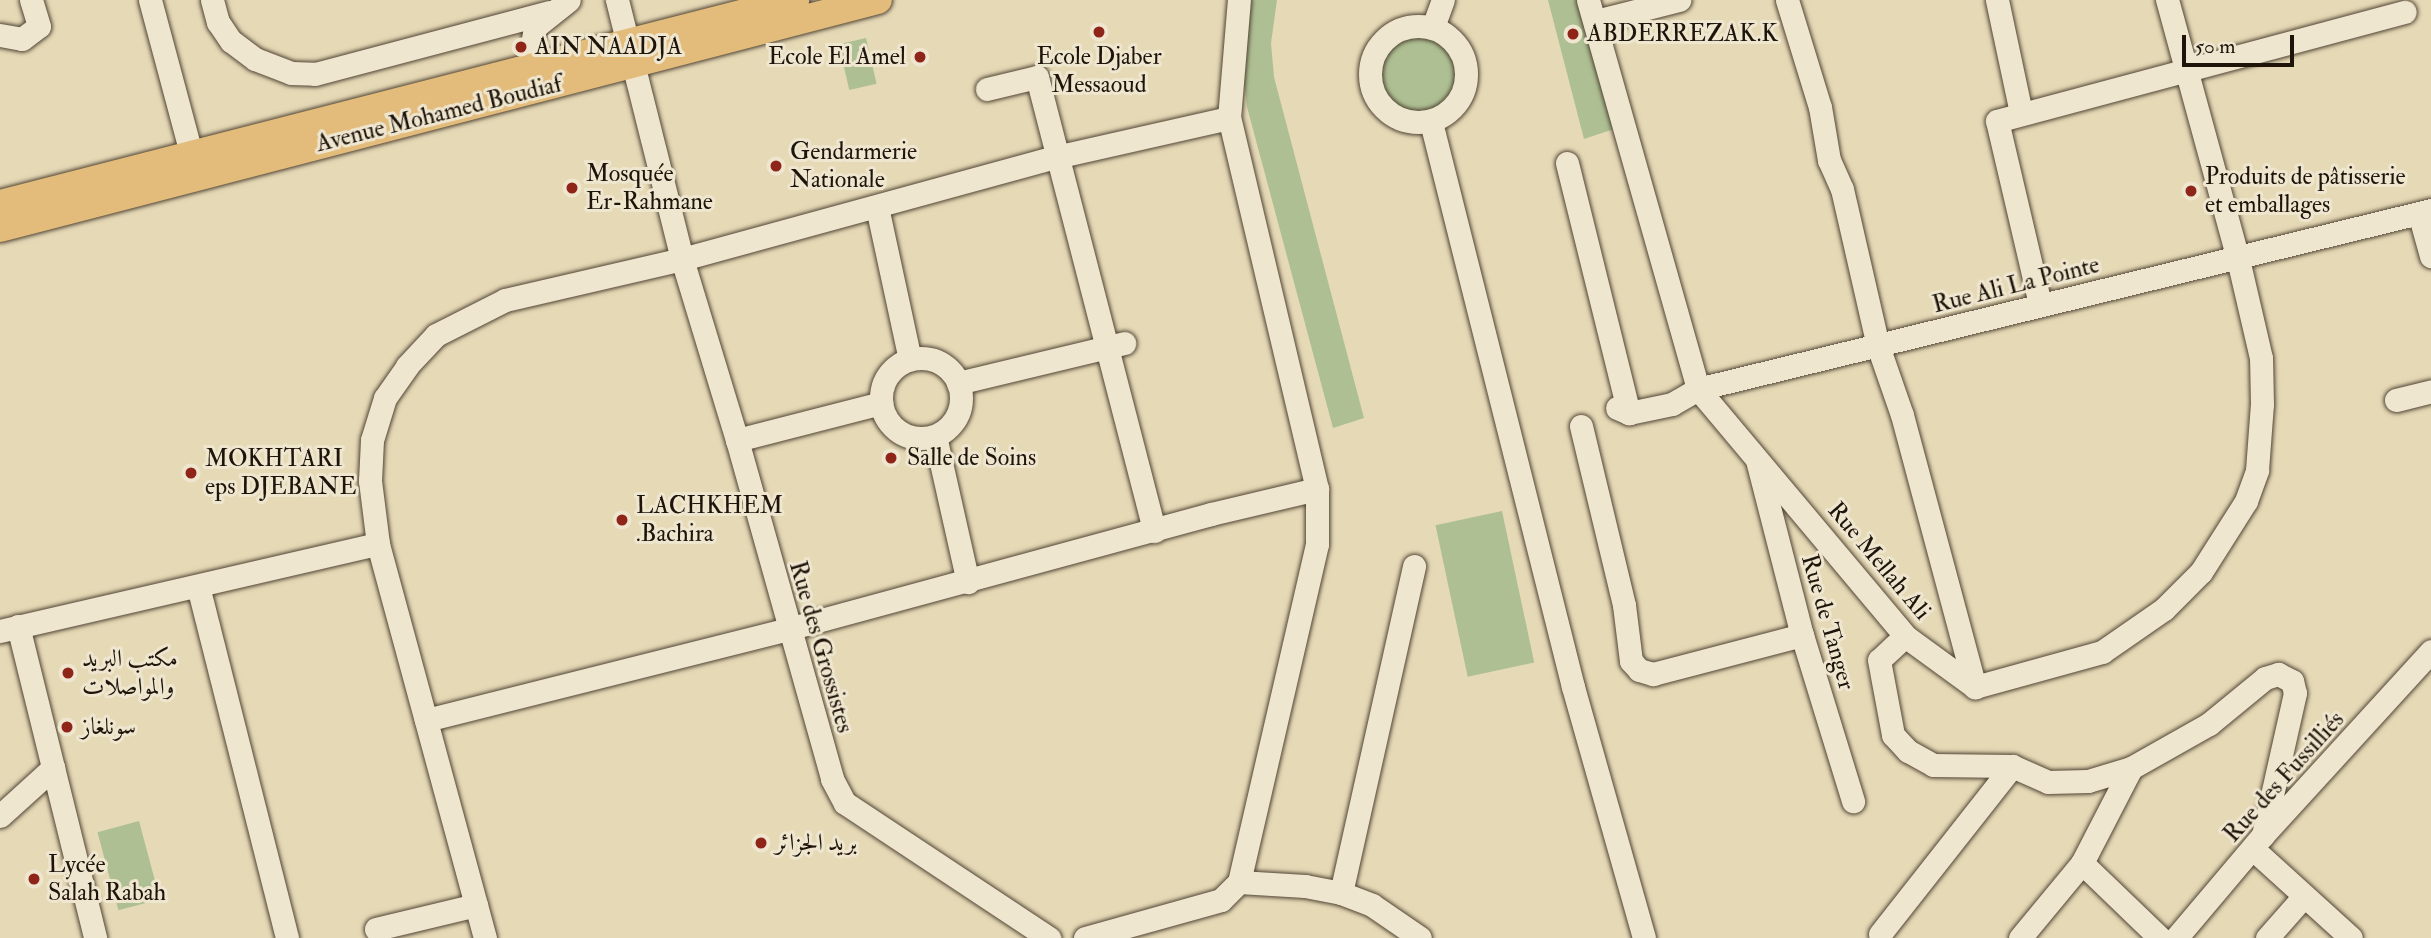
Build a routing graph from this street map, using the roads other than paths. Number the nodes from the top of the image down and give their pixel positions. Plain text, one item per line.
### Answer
1 (31, 0) edge
2 (150, 0) edge
3 (212, 0) edge
4 (617, 0) edge
5 (795, 0) edge
6 (878, 0) edge
7 (1239, 0) edge
8 (1443, 0) edge
9 (1679, 0) edge
10 (1787, 0) edge
11 (1997, 0) edge
12 (2167, 0) edge
13 (559, 6) edge
14 (1592, 11) edge
15 (2404, 12) dead end
16 (1433, 27) junction
17 (0, 35) edge
18 (630, 53) junction
19 (528, 68) junction
20 (2184, 71) junction
21 (987, 89) dead end
22 (2021, 113) junction
23 (1229, 118) junction
24 (1431, 122) junction
25 (192, 157) junction
26 (1056, 158) junction
27 (1567, 163) dead end
28 (0, 204) edge
29 (877, 207) junction
30 (2425, 212) edge
31 (0, 228) edge
32 (2431, 256) edge
33 (682, 258) junction
34 (2238, 259) junction
35 (2040, 304) junction
36 (1114, 344) junction
37 (1878, 346) junction
38 (910, 359) junction
39 (958, 383) junction
40 (1698, 389) junction
41 (2431, 391) edge
42 (2396, 400) dead end
43 (881, 402) junction
44 (1581, 426) dead end
45 (935, 436) junction
46 (737, 440) junction
47 (1757, 456) junction
48 (1317, 489) junction
49 (1154, 531) junction
50 (378, 544) junction
51 (1414, 566) dead end
52 (968, 582) junction
53 (198, 586) junction
54 (9, 628) edge
55 (788, 629) junction
56 (1802, 635) junction
57 (1905, 636) junction
58 (2431, 651) edge
59 (1975, 687) junction
60 (426, 720) junction
61 (2012, 766) junction
62 (53, 768) junction
63 (2132, 768) junction
64 (1853, 801) dead end
65 (0, 816) edge
66 (2258, 842) junction
67 (2082, 863) junction
68 (1239, 882) junction
69 (1342, 893) junction
70 (2304, 896) junction
71 (476, 905) junction
72 (376, 929) dead end
73 (1880, 934) dead end
74 (95, 938) edge
75 (287, 938) edge
76 (485, 938) edge
77 (1049, 938) edge
78 (1085, 938) edge
79 (1420, 938) edge
80 (1644, 938) edge
81 (2020, 938) edge
82 (2160, 938) edge
83 (2176, 938) edge
84 (2267, 938) edge
85 (2351, 938) edge

1 - 17 street
2 - 25 street
3 - 13 street
4 - 18 street, Rue des Grossistes
5 - 18 main road, Avenue Mohamed Boudiaf
6 - 18 main road, Avenue Mohamed Boudiaf
7 - 23 street
8 - 16 street
9 - 14 street
10 - 37 street
11 - 22 street
12 - 20 street
13 - 19 street, Avenue Mohamed Boudiaf
14 - 40 street
15 - 20 street
16 - 24 street
16 - 24 street
18 - 19 main road, Avenue Mohamed Boudiaf
18 - 31 main road, Avenue Mohamed Boudiaf
18 - 33 street, Rue des Grossistes
19 - 25 main road, Avenue Mohamed Boudiaf
20 - 22 street
20 - 34 street
21 - 26 street
22 - 35 street
23 - 26 street
23 - 48 street
24 - 80 street
25 - 28 main road, Avenue Mohamed Boudiaf
26 - 29 street
26 - 36 street
27 - 40 street, Rue Ali La Pointe
29 - 33 street
29 - 38 street
30 - 32 street
30 - 34 street, Rue Ali La Pointe
33 - 46 street, Rue des Grossistes
33 - 50 street
34 - 35 street, Rue Ali La Pointe
34 - 59 street
35 - 37 street, Rue Ali La Pointe
36 - 39 street
36 - 49 street
37 - 40 street, Rue Ali La Pointe
37 - 59 street
38 - 39 street
38 - 43 street
39 - 45 street
40 - 47 street, Rue Mellah Ali
41 - 42 street
43 - 45 street
43 - 46 street
44 - 56 street
45 - 52 street
46 - 55 street, Rue des Grossistes
47 - 56 street, Rue de Tanger
47 - 57 street, Rue Mellah Ali
48 - 49 street
48 - 68 street
49 - 52 street
50 - 53 street
50 - 60 street
51 - 69 street
52 - 55 street
53 - 54 street
53 - 75 street
54 - 62 street
55 - 60 street
55 - 77 street, Rue des Grossistes
56 - 64 street, Rue de Tanger
57 - 59 street, Rue Mellah Ali
57 - 61 street
58 - 66 street, Rue des Fussilliés
60 - 71 street
61 - 63 street
61 - 73 street
62 - 65 street
62 - 74 street
63 - 66 street
63 - 67 street
66 - 70 street
66 - 83 street, Rue des Fussilliés
67 - 81 street
67 - 82 street
68 - 69 street
68 - 78 street
69 - 79 street
70 - 84 street
70 - 85 street
71 - 72 street
71 - 76 street

